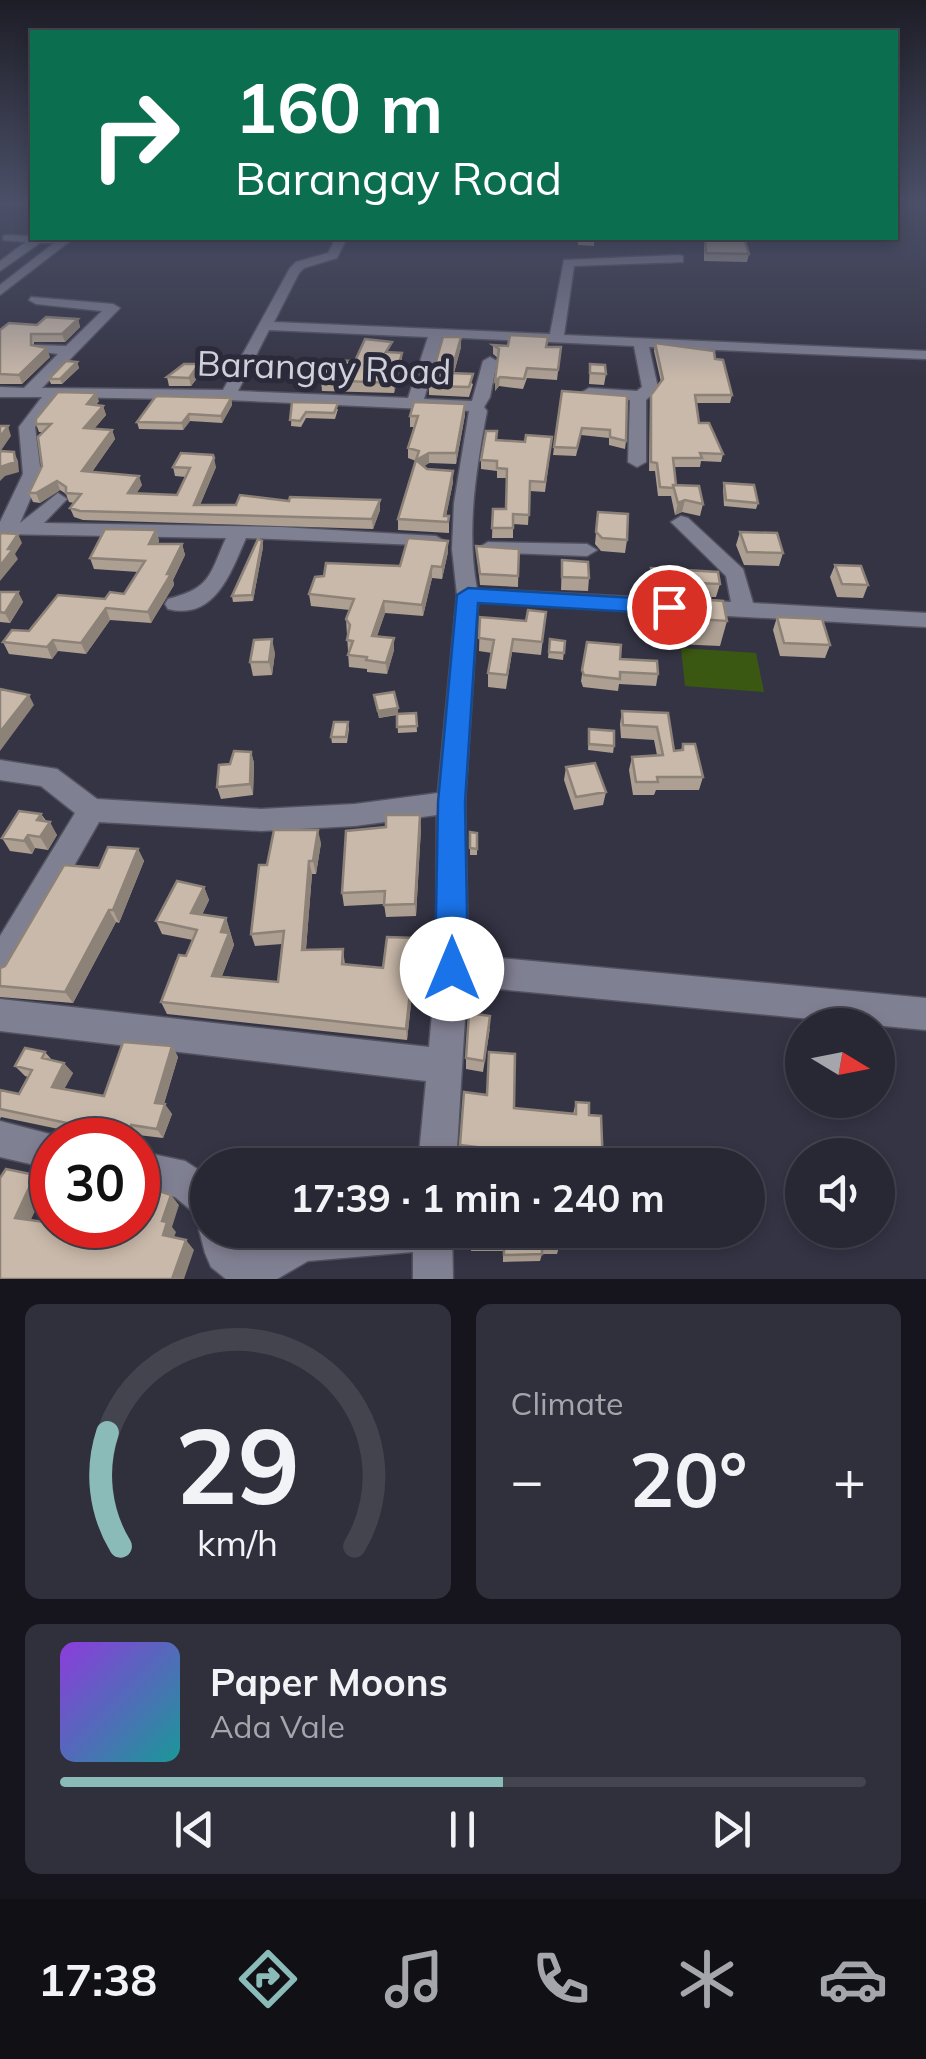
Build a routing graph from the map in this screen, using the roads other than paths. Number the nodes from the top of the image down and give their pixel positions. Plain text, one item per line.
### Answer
1 (38, 262) edge
2 (316, 262) edge
3 (575, 262) edge
4 (0, 291) edge
5 (36, 300) dead end
6 (266, 326) junction
7 (436, 333) junction
8 (557, 336) junction
9 (640, 340) junction
10 (42, 348) edge
11 (69, 350) junction
12 (926, 355) edge
13 (490, 361) dead end
14 (1, 393) edge
15 (28, 393) junction
16 (54, 393) junction
17 (589, 393) edge
18 (228, 394) junction
19 (640, 396) junction
20 (415, 402) junction
21 (476, 407) junction
22 (636, 462) dead end
23 (58, 498) dead end
24 (681, 522) dead end
25 (12, 528) edge
26 (238, 533) junction
27 (460, 545) junction
28 (587, 550) dead end
29 (468, 595) junction
30 (176, 604) dead end
31 (744, 611) junction
32 (926, 620) edge
33 (0, 770) edge
34 (452, 802) junction
35 (90, 810) junction
36 (0, 966) edge
37 (452, 969) junction
38 (926, 1014) edge
39 (0, 1015) edge
40 (442, 1066) junction
41 (0, 1139) edge
42 (30, 1146) edge
43 (437, 1148) edge
44 (160, 1175) edge
45 (190, 1185) edge
46 (224, 1248) edge
47 (293, 1248) edge
48 (433, 1248) edge
49 (432, 1279) edge

1 - 4 street
2 - 6 street
3 - 8 street
5 - 11 street
6 - 7 street
6 - 18 street
7 - 8 street
7 - 20 street
8 - 9 street
9 - 12 street
9 - 19 street
10 - 11 street
11 - 15 street
13 - 21 street
14 - 15 street, Barangay Road
15 - 16 street, Barangay Road
16 - 18 street, Barangay Road
16 - 25 street
17 - 19 street
18 - 20 street, Barangay Road
19 - 22 street
20 - 21 street, Barangay Road
21 - 27 street, Barangay Road
23 - 25 street
24 - 31 street
25 - 26 street
26 - 27 street
26 - 30 street
27 - 28 street
27 - 29 street, Barangay Road
29 - 31 street
29 - 34 street, Barangay Road
31 - 32 street
33 - 35 street
34 - 35 street
34 - 37 street, Barangay Road
35 - 36 street
37 - 38 street
37 - 40 street, Barangay Road
39 - 40 street
40 - 43 street, Barangay Road
41 - 42 street
44 - 45 street
46 - 47 street
48 - 49 street

